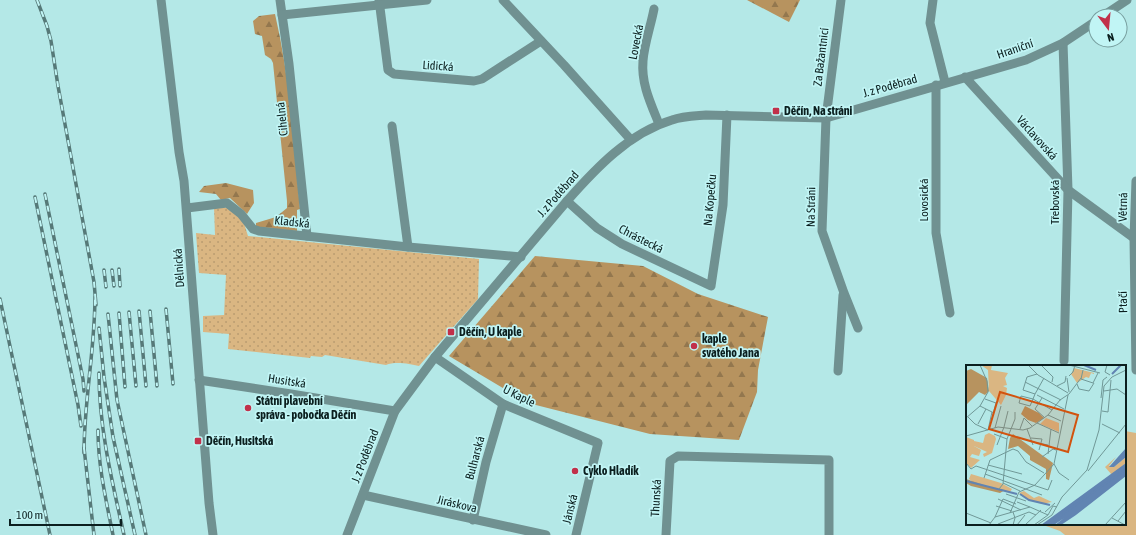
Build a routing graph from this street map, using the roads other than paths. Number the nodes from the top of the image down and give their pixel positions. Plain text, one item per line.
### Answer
1 (161, 0) edge
2 (280, 0) edge
3 (427, 0) edge
4 (503, 0) edge
5 (841, 0) edge
6 (933, 0) edge
7 (1127, 0) edge
8 (379, 2) edge
9 (1115, 8) edge
10 (654, 9) dead end
11 (282, 15) junction
12 (1088, 26) edge
13 (541, 41) junction
14 (1063, 43) junction
15 (965, 77) junction
16 (945, 82) junction
17 (936, 85) junction
18 (727, 115) junction
19 (826, 118) junction
20 (659, 124) junction
21 (392, 126) dead end
22 (631, 140) junction
23 (1136, 181) edge
24 (1068, 190) junction
25 (567, 201) junction
26 (187, 208) junction
27 (1135, 235) edge
28 (307, 236) junction
29 (408, 247) junction
30 (521, 257) junction
31 (711, 286) joint
32 (844, 293) junction
33 (950, 313) dead end
34 (858, 328) dead end
35 (435, 358) junction
36 (1064, 361) dead end
37 (1136, 370) edge
38 (838, 371) dead end
39 (199, 380) junction
40 (503, 404) junction
41 (395, 411) junction
42 (598, 443) joint
43 (364, 495) junction
44 (472, 520) junction
45 (213, 535) edge
46 (347, 535) edge
47 (546, 535) edge
48 (576, 535) edge
49 (666, 535) edge
50 (829, 535) edge

1 - 26 street, Dělnická
2 - 11 street, Cihelná
3 - 8 street
4 - 13 street
5 - 19 street, Za Bažantnicí
6 - 16 street
7 - 9 street
8 - 11 street
8 - 13 street, Lidická
10 - 20 street, Lovecká
11 - 28 street, Cihelná
12 - 14 street, Hraniční
13 - 22 street
14 - 15 street, Hraniční
14 - 24 street, Třebovská
15 - 16 street, Hraniční
15 - 24 street, Václavovská
16 - 17 street, Hraniční
17 - 19 street, J. z Poděbrad
17 - 33 street, Lovosická
18 - 19 street, J. z Poděbrad
18 - 20 street, J. z Poděbrad
18 - 31 street, Na Kopečku
19 - 32 street, Na Stráni
20 - 22 street, J. z Poděbrad
21 - 29 street
22 - 25 street, J. z Poděbrad
23 - 27 street, Větrná
24 - 27 street, Václavovská
24 - 36 street, Třebovská
25 - 30 street, J. z Poděbrad
25 - 31 street, Chrástecká
26 - 28 street, Kladská
26 - 39 street, Dělnická
27 - 37 street, Ptačí
28 - 29 street, Kladská
29 - 30 street, Kladská
30 - 35 street, J. z Poděbrad
32 - 34 street, Na Stráni
32 - 38 street, Na Stráni
35 - 40 street, U Kaple
35 - 41 street, J. z Poděbrad
39 - 41 street, Husitská
39 - 45 street, Dělnická
40 - 42 street, U Kaple
40 - 44 street, Bulharská
41 - 43 street, J. z Poděbrad
42 - 48 street, Jánská
43 - 44 street, Jiráskova
43 - 46 street, J. z Poděbrad
44 - 47 street, Jiráskova
49 - 50 street, Thunská

